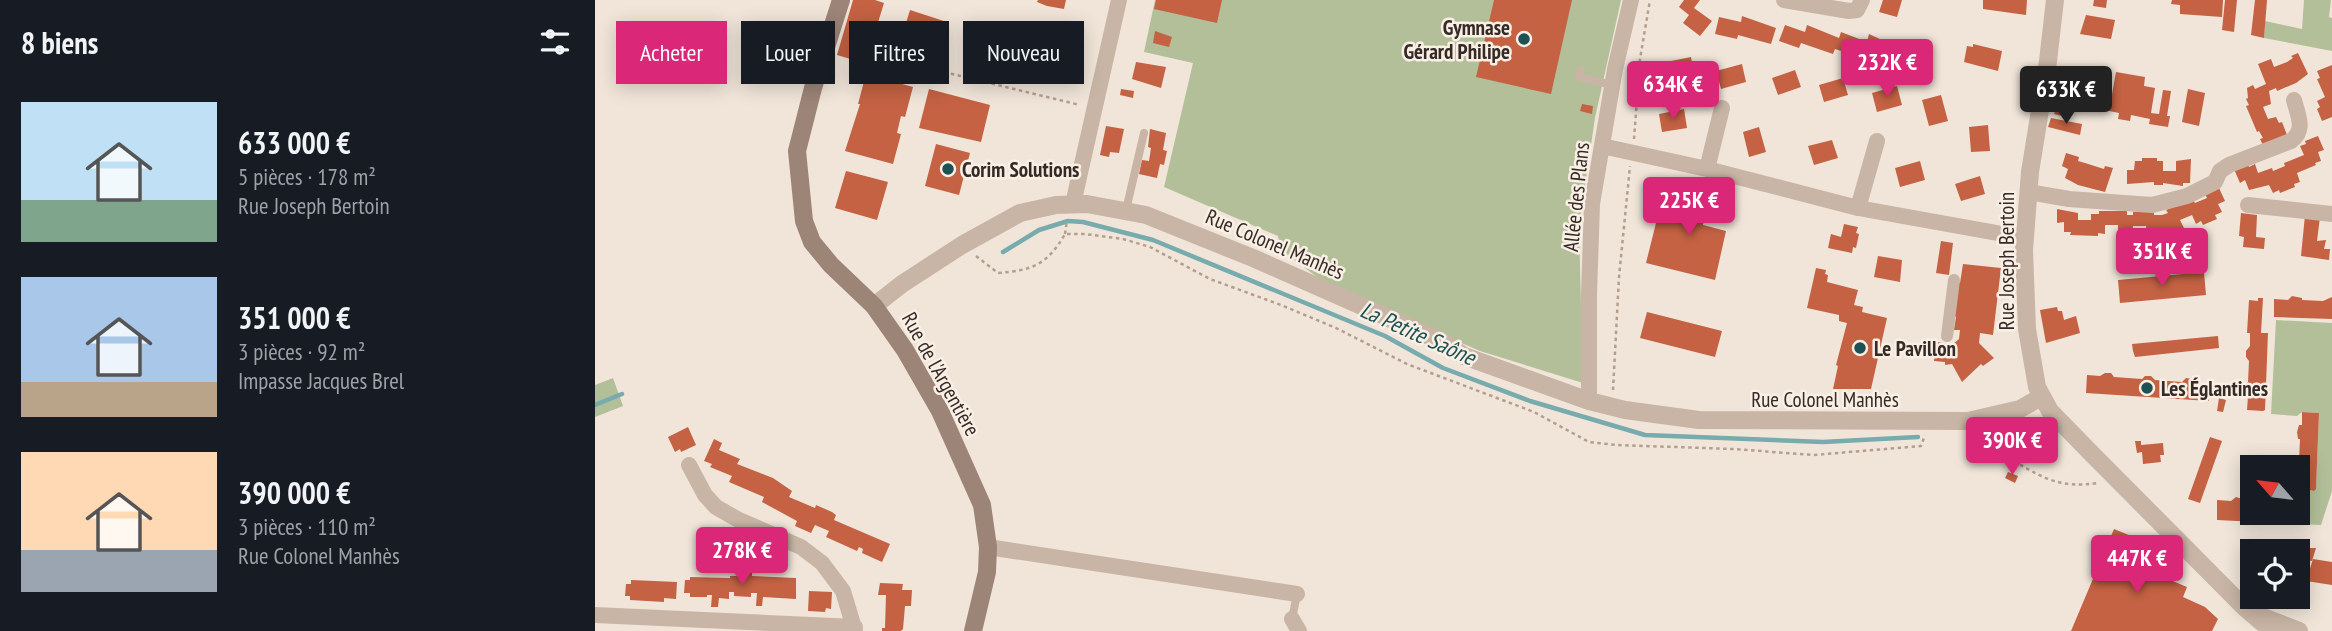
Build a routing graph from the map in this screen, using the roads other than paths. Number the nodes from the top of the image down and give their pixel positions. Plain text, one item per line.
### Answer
1 (841, 0) edge
2 (1119, 0) edge
3 (1630, 0) edge
4 (1784, 0) edge
5 (1862, 0) edge
6 (2055, 0) edge
7 (1581, 70) dead end
8 (1612, 85) junction
9 (2294, 100) dead end
10 (1722, 108) dead end
11 (1144, 133) dead end
12 (1877, 141) dead end
13 (1602, 146) junction
14 (1707, 169) junction
15 (2028, 192) junction
16 (1073, 204) junction
17 (2248, 205) dead end
18 (1858, 208) junction
19 (1126, 210) junction
20 (2332, 214) edge
21 (2025, 238) junction
22 (1954, 280) dead end
23 (874, 306) junction
24 (1947, 336) dead end
25 (2041, 397) junction
26 (1589, 401) junction
27 (689, 465) dead end
28 (988, 547) junction
29 (1297, 594) joint
30 (2240, 603) edge
31 (2246, 609) edge
32 (2248, 609) edge
33 (595, 615) edge
34 (1295, 625) edge
35 (855, 629) edge
36 (2268, 629) edge
37 (973, 631) edge
38 (2299, 631) edge

1 - 23 main road, Rue de l'Argentière
2 - 16 street
3 - 8 street, Allée des Plans
4 - 5 street
6 - 15 street, Rue Joseph Bertoin
7 - 8 lane
8 - 13 street, Allée des Plans
9 - 15 street
10 - 14 street
11 - 19 lane
12 - 18 street
13 - 14 street
13 - 26 street, Allée des Plans
14 - 18 street
15 - 21 street, Rue Joseph Bertoin
16 - 19 street, Rue Colonel Manhès
16 - 23 street, Rue Colonel Manhès
17 - 20 street
18 - 21 street
19 - 26 street, Rue Colonel Manhès
21 - 25 street, Rue Joseph Bertoin
22 - 24 street
23 - 28 main road, Rue de l'Argentière
25 - 26 street, Rue Colonel Manhès
25 - 30 street, Rue Joseph Bertoin
27 - 35 street
28 - 29 street
28 - 37 main road, Rue de l'Argentière
29 - 34 lane
31 - 36 street, Rue Joseph Bertoin
32 - 38 street, Rue Joseph Bertoin
33 - 35 street

